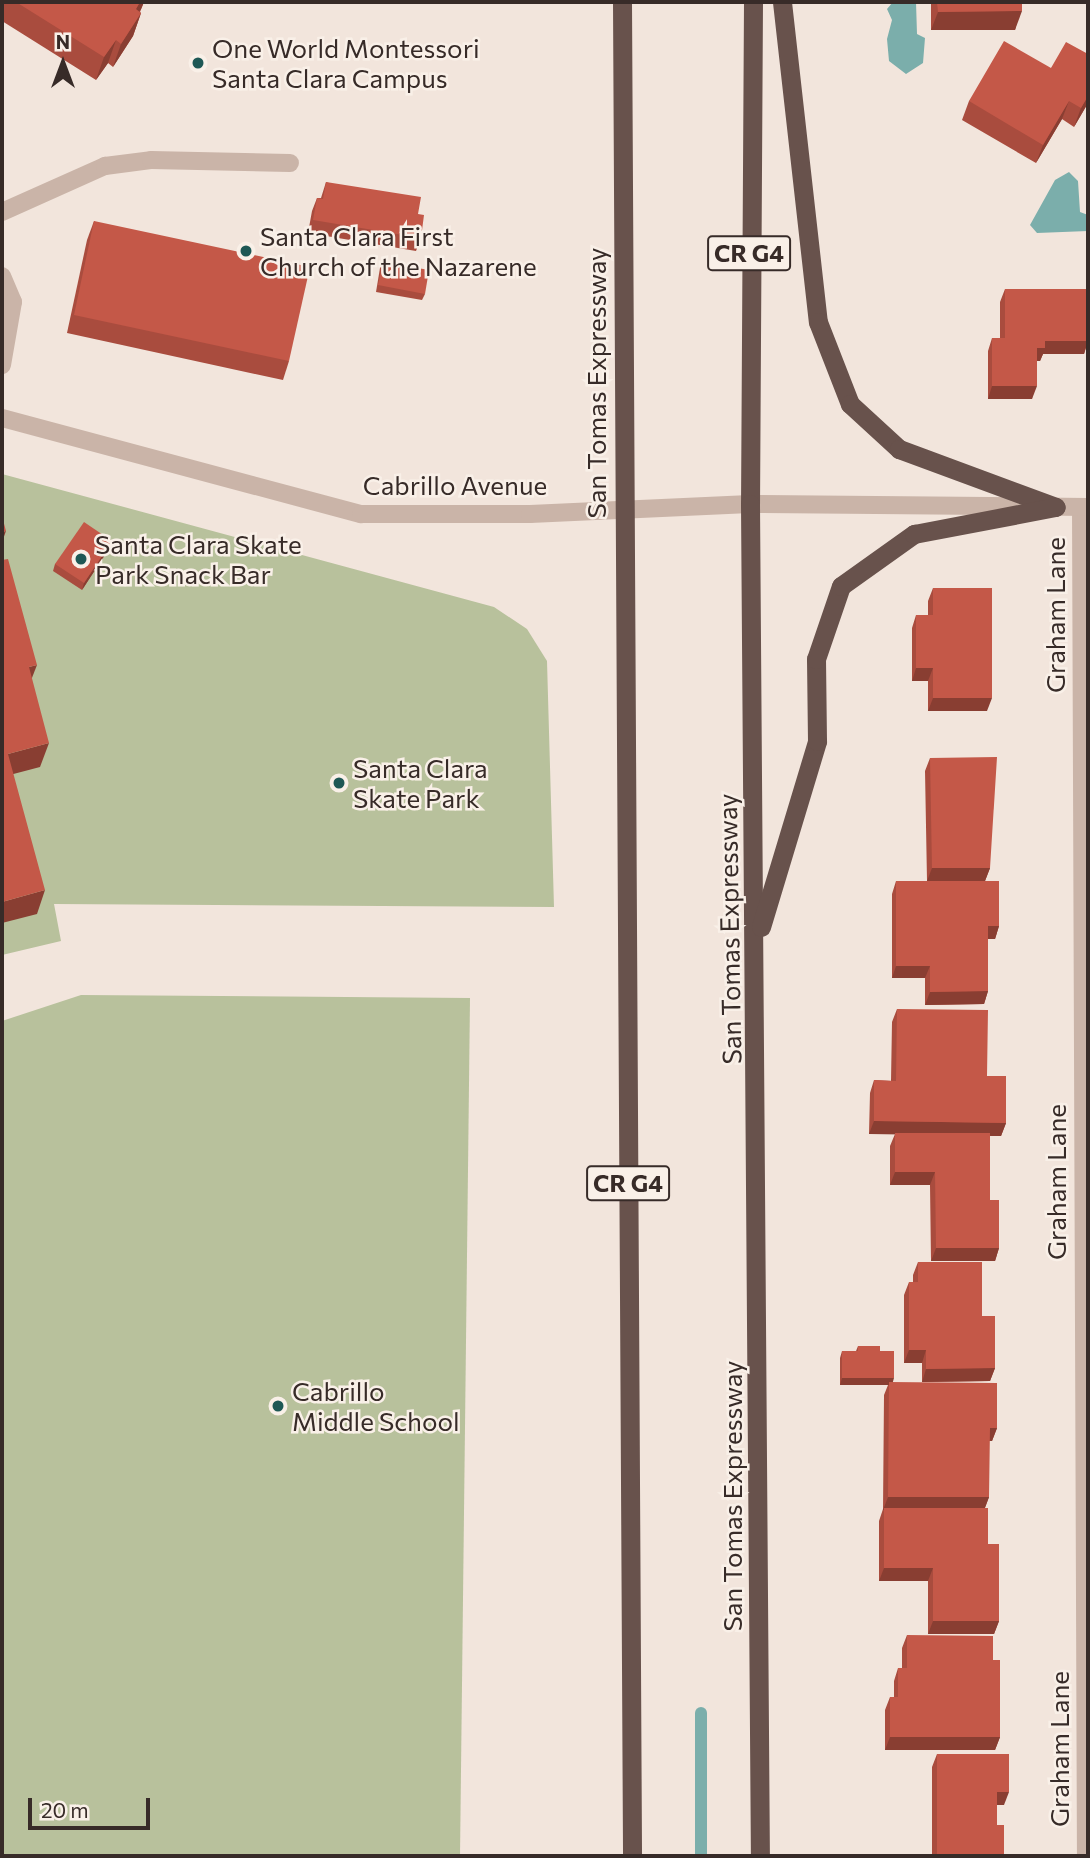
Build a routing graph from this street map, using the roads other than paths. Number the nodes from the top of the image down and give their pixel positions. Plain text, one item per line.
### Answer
1 (622, 2) edge
2 (753, 2) edge
3 (782, 2) edge
4 (290, 163) dead end
5 (2, 212) edge
6 (2, 276) edge
7 (2, 365) edge
8 (2, 418) edge
9 (750, 504) junction
10 (1056, 507) junction
11 (1085, 507) edge
12 (622, 510) junction
13 (756, 944) junction
14 (1085, 1000) edge
15 (1086, 1436) edge
16 (1087, 1852) edge
17 (632, 1856) edge
18 (760, 1856) edge

1 - 12 highway, San Tomas Expressway / CR G4
2 - 9 highway, San Tomas Expressway / CR G4
3 - 10 highway
4 - 5 street
6 - 7 street
8 - 12 street, Cabrillo Avenue
9 - 10 street, Cabrillo Avenue
9 - 12 street, Cabrillo Avenue
9 - 13 highway, San Tomas Expressway / CR G4
10 - 11 street, Cabrillo Avenue
10 - 13 highway
11 - 14 street, Graham Lane
12 - 17 highway, San Tomas Expressway / CR G4
13 - 18 highway, San Tomas Expressway / CR G4
14 - 15 street, Graham Lane
15 - 16 street, Graham Lane

